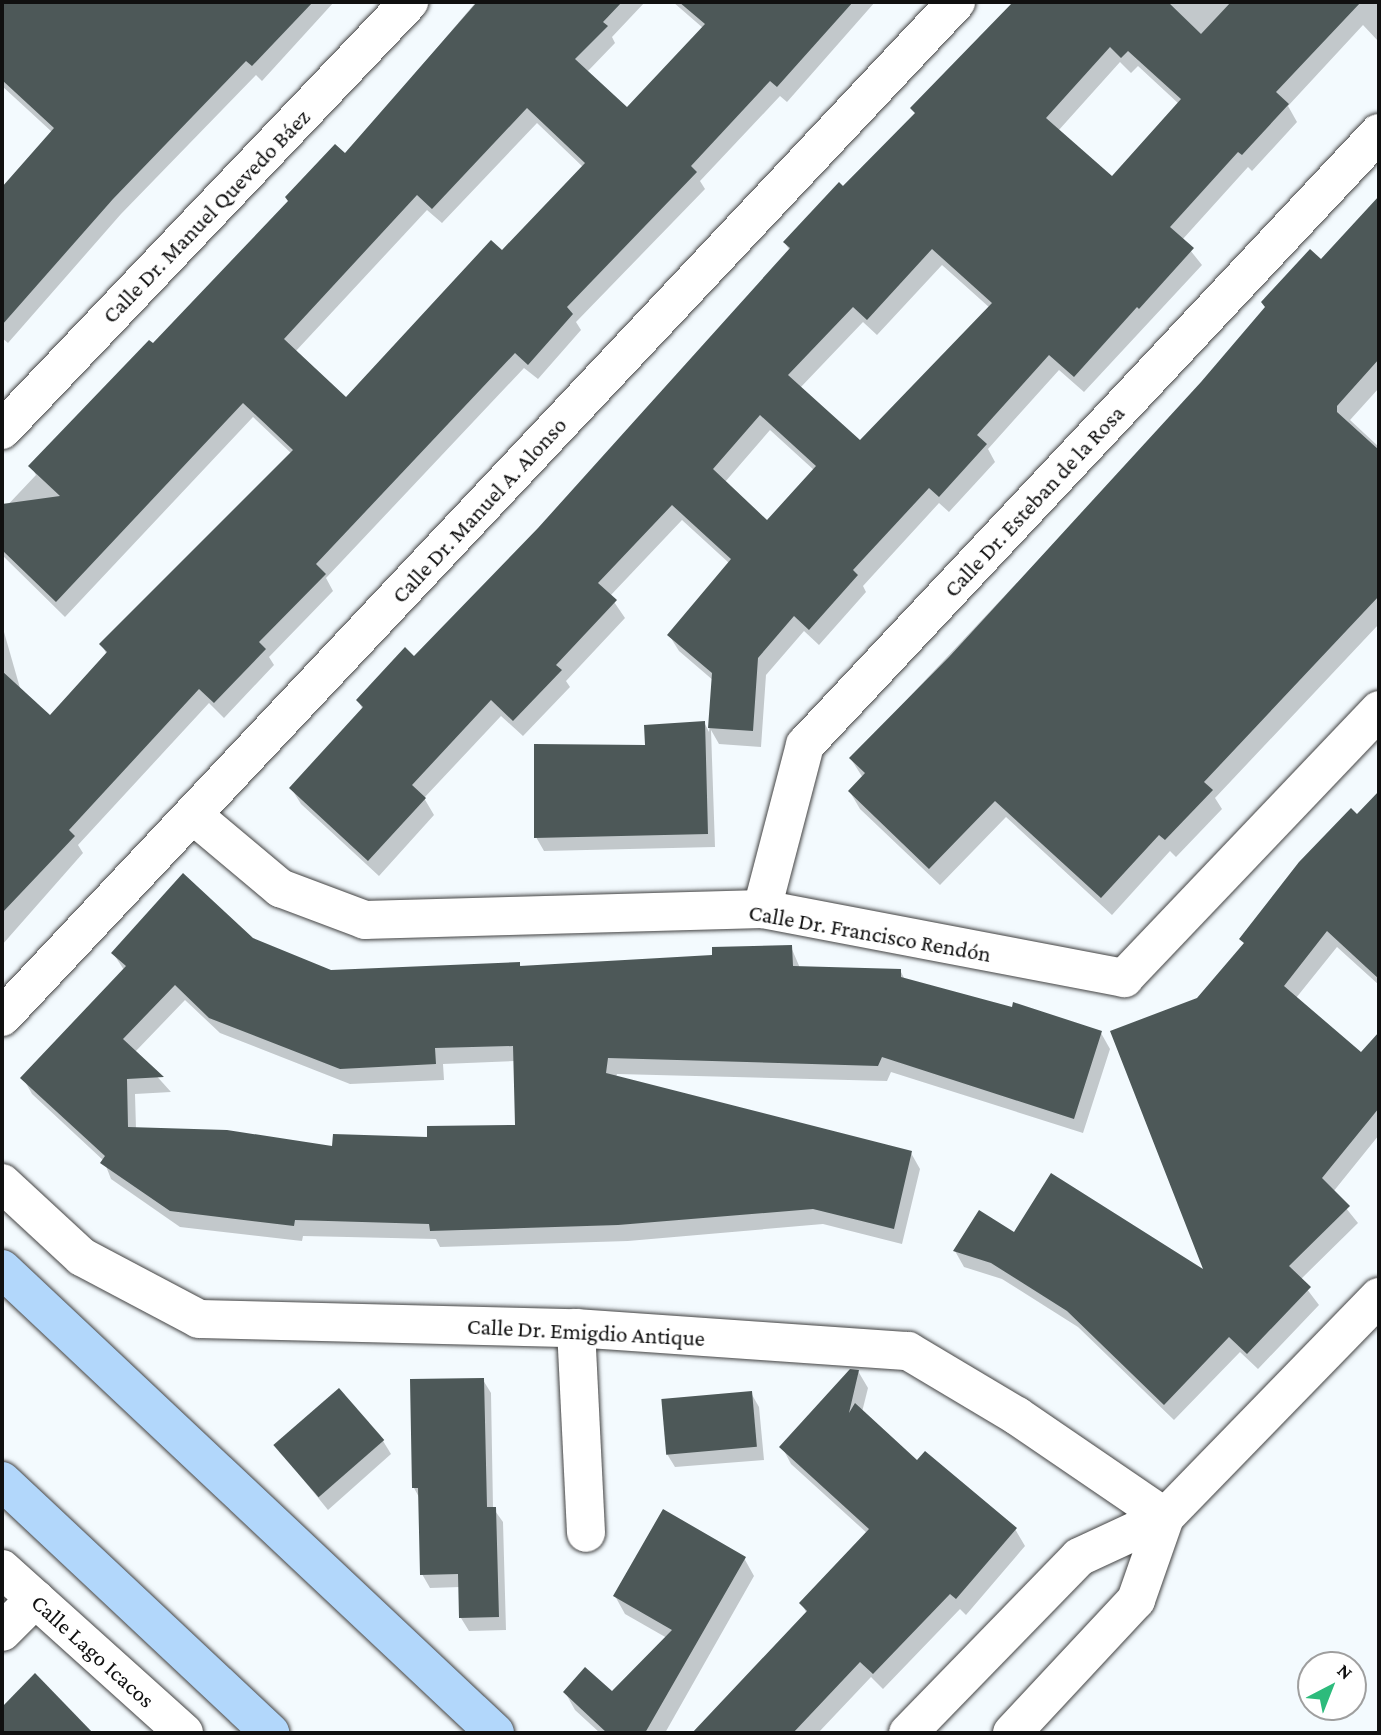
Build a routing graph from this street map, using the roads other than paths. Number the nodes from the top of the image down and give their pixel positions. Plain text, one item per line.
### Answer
1 (409, 2) edge
2 (956, 2) edge
3 (1379, 133) edge
4 (2, 430) edge
5 (1379, 710) edge
6 (192, 815) junction
7 (762, 909) junction
8 (2, 1017) edge
9 (2, 1183) edge
10 (2, 1269) edge
11 (1379, 1297) edge
12 (576, 1328) junction
13 (2, 1481) edge
14 (1165, 1517) junction
15 (586, 1533) dead end
16 (2, 1569) edge
17 (35, 1600) junction
18 (2, 1632) edge
19 (184, 1733) edge
20 (270, 1733) edge
21 (495, 1733) edge
22 (908, 1733) edge
23 (1012, 1733) edge

1 - 4 street, Calle Dr. Manuel Quevedo Báez
2 - 6 street, Calle Dr. Manuel A. Alonso
3 - 7 street, Calle Dr. Esteban de la Rosa
5 - 7 street, Calle Dr. Francisco Rendón
6 - 7 street, Calle Dr. Francisco Rendón
6 - 8 street, Calle Dr. Manuel A. Alonso
9 - 12 street, Calle Dr. Emigdio Antique
10 - 21 street
11 - 14 street
12 - 14 street, Calle Dr. Emigdio Antique
12 - 15 street
13 - 20 street
14 - 22 street
14 - 23 street
16 - 17 street, Calle Lago Icacos
17 - 18 street
17 - 19 street, Calle Lago Icacos

